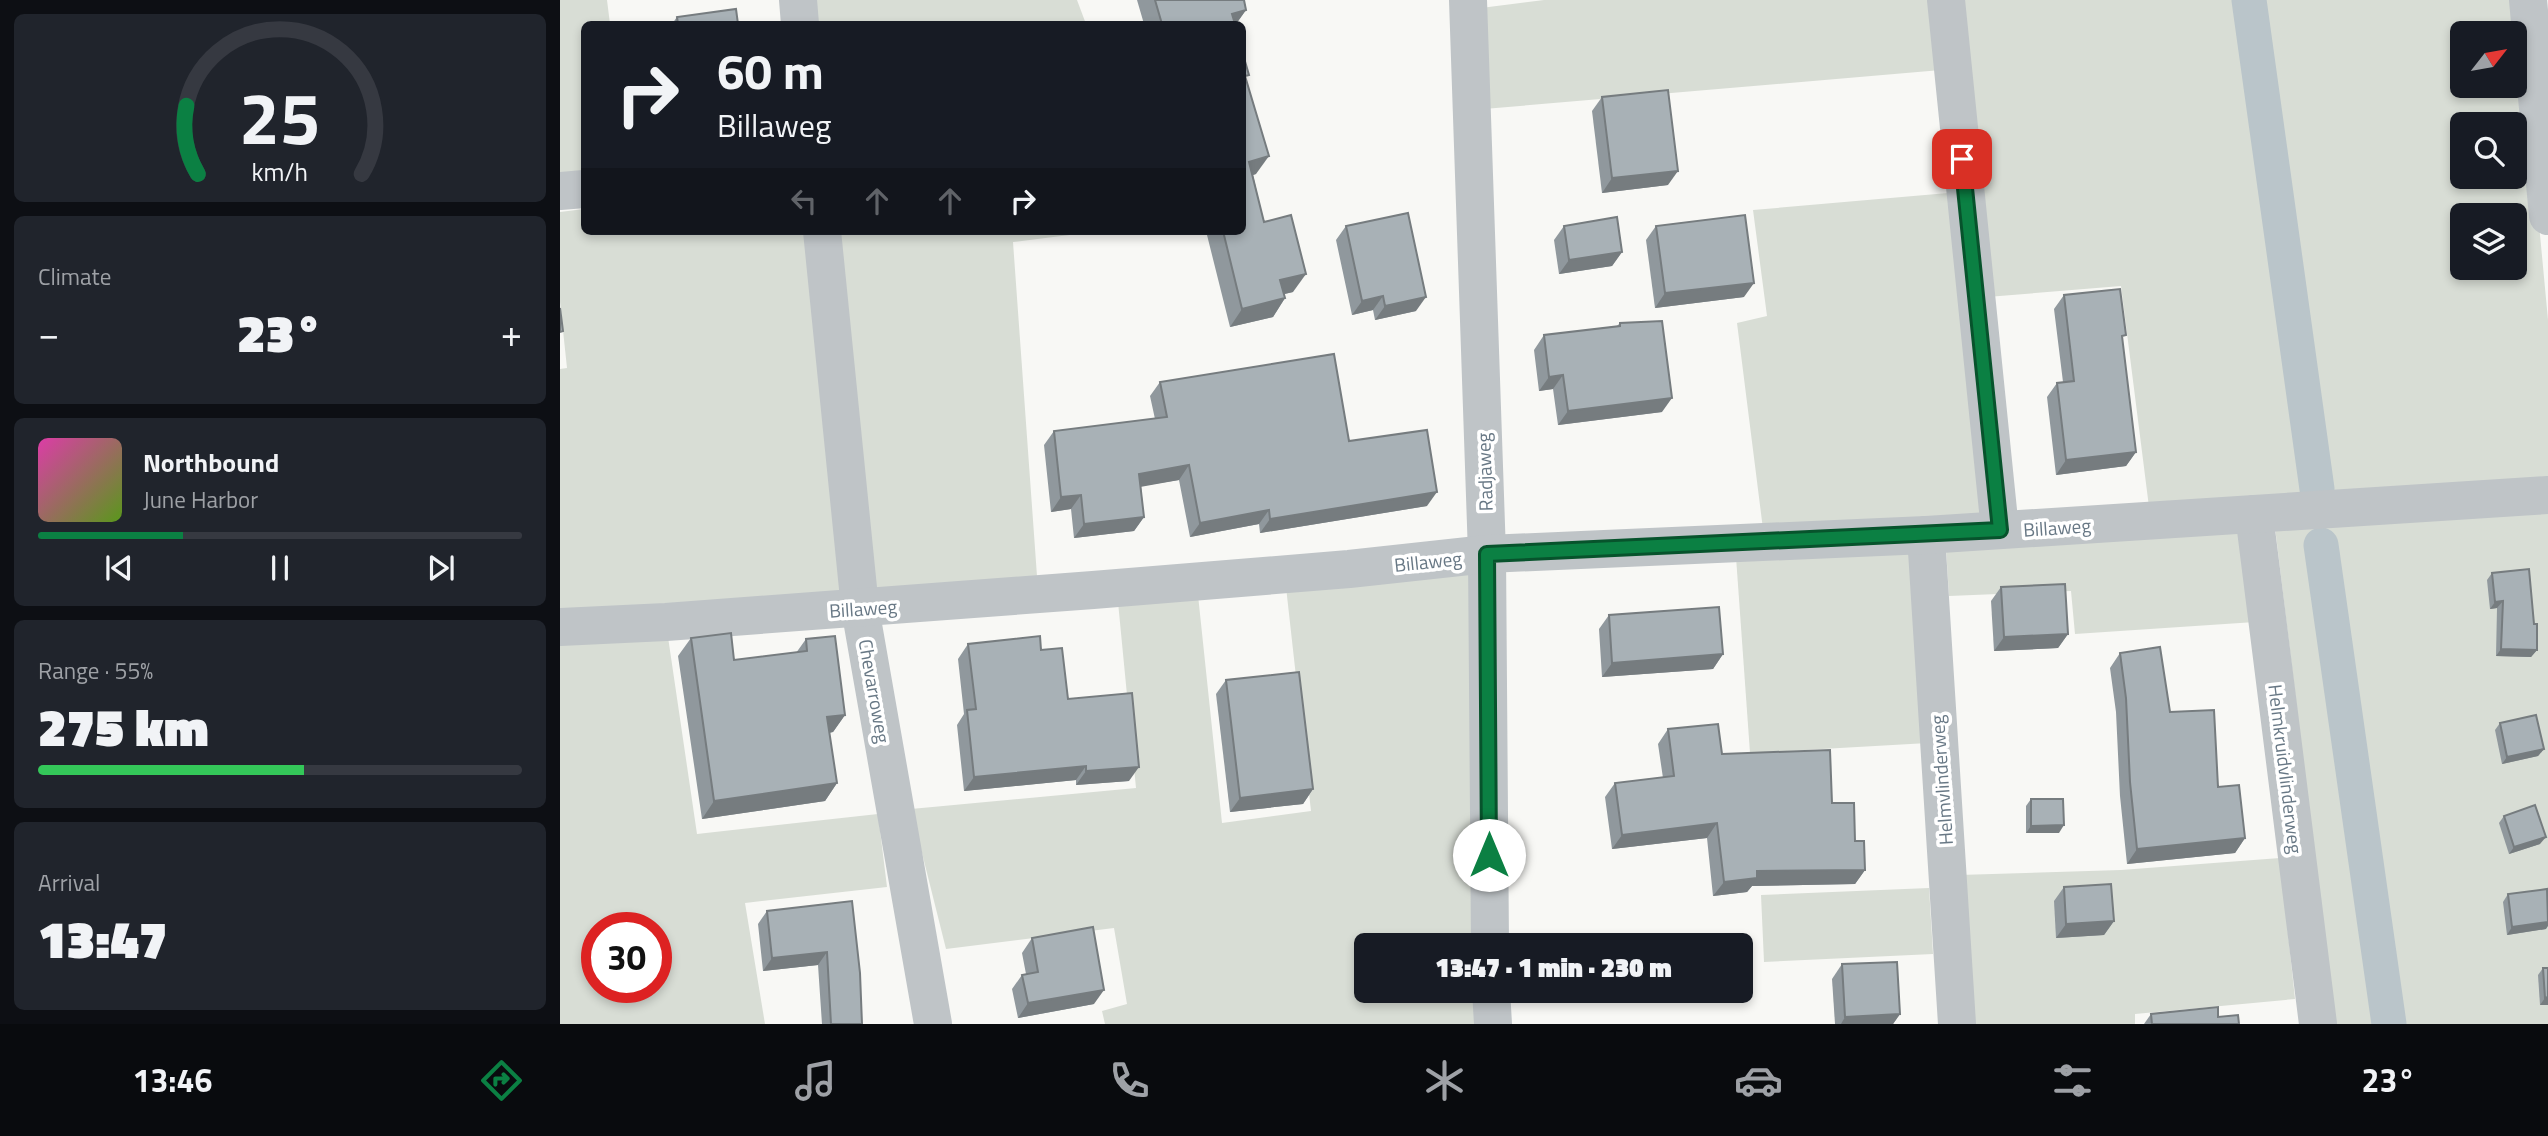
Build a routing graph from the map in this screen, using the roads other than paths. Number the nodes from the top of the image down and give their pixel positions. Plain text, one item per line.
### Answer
1 (798, 0) edge
2 (1468, 0) edge
3 (1946, 0) edge
4 (2528, 0) edge
5 (800, 21) edge
6 (581, 189) edge
7 (560, 191) edge
8 (2548, 216) edge
9 (822, 235) edge
10 (2548, 495) edge
11 (2254, 513) junction
12 (2000, 530) junction
13 (1926, 535) junction
14 (1487, 554) junction
15 (860, 608) junction
16 (560, 627) edge
17 (1490, 933) edge
18 (1492, 1003) edge
19 (933, 1024) edge
20 (1493, 1024) edge
21 (1957, 1024) edge
22 (2318, 1024) edge

1 - 5 street
2 - 14 street, Radjaweg
3 - 12 street
4 - 8 street
6 - 7 street
9 - 15 street, Chevarroweg
10 - 11 street, Billaweg
11 - 12 street, Billaweg
11 - 22 street, Helmkruidvlinderweg
12 - 13 street, Billaweg
13 - 14 street, Billaweg
13 - 21 street, Helmvlinderweg
14 - 15 street, Billaweg
14 - 17 street, Radjaweg
15 - 16 street, Billaweg
15 - 19 street, Chevarroweg
18 - 20 street

